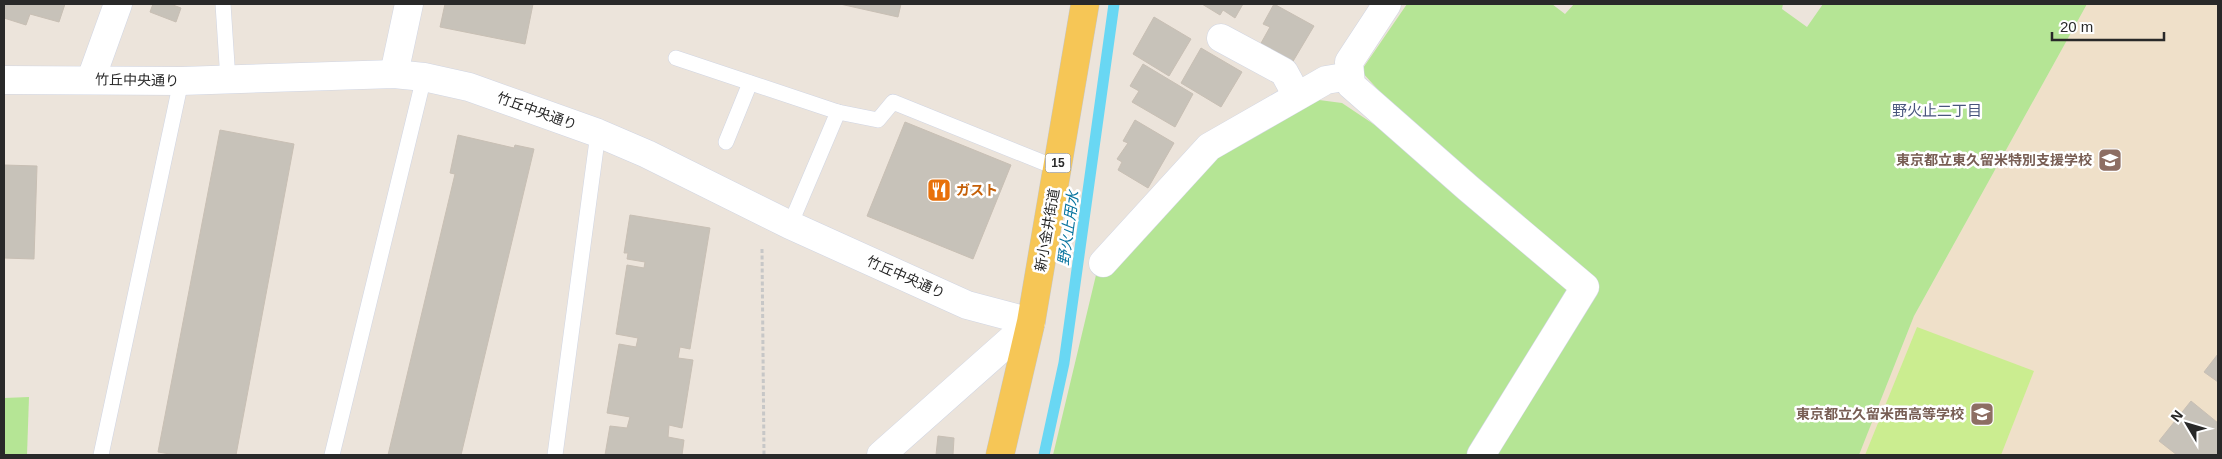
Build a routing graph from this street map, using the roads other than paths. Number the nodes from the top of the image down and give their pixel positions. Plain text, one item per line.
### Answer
1 (118, 4) edge
2 (223, 4) edge
3 (409, 4) edge
4 (1085, 4) edge
5 (1387, 4) edge
6 (1222, 38) dead end
7 (676, 58) dead end
8 (394, 74) junction
9 (1350, 76) junction
10 (424, 77) junction
11 (91, 79) junction
12 (4, 80) edge
13 (228, 80) junction
14 (181, 82) junction
15 (750, 83) junction
16 (1298, 96) junction
17 (838, 112) junction
18 (598, 133) junction
19 (726, 142) dead end
20 (1058, 168) junction
21 (790, 225) junction
22 (1104, 264) dead end
23 (1031, 322) junction
24 (101, 455) edge
25 (332, 455) edge
26 (555, 455) edge
27 (881, 455) edge
28 (1000, 455) edge
29 (1481, 455) edge

1 - 11 street
2 - 13 lane
3 - 8 street
4 - 20 main road, 新小金井街道 / 15
5 - 9 street
6 - 16 street
7 - 15 lane
8 - 10 street, 竹丘中央通り
8 - 13 street, 竹丘中央通り
9 - 16 street
9 - 29 street
10 - 18 street, 竹丘中央通り
10 - 25 lane
11 - 12 street, 竹丘中央通り
11 - 14 street, 竹丘中央通り
13 - 14 street, 竹丘中央通り
14 - 24 lane
15 - 17 lane
15 - 19 lane
16 - 22 street
17 - 20 lane
17 - 21 lane
18 - 21 street, 竹丘中央通り
18 - 26 lane
20 - 23 main road, 新小金井街道 / 15
21 - 23 street, 竹丘中央通り
23 - 27 street
23 - 28 main road, 新小金井街道 / 15

